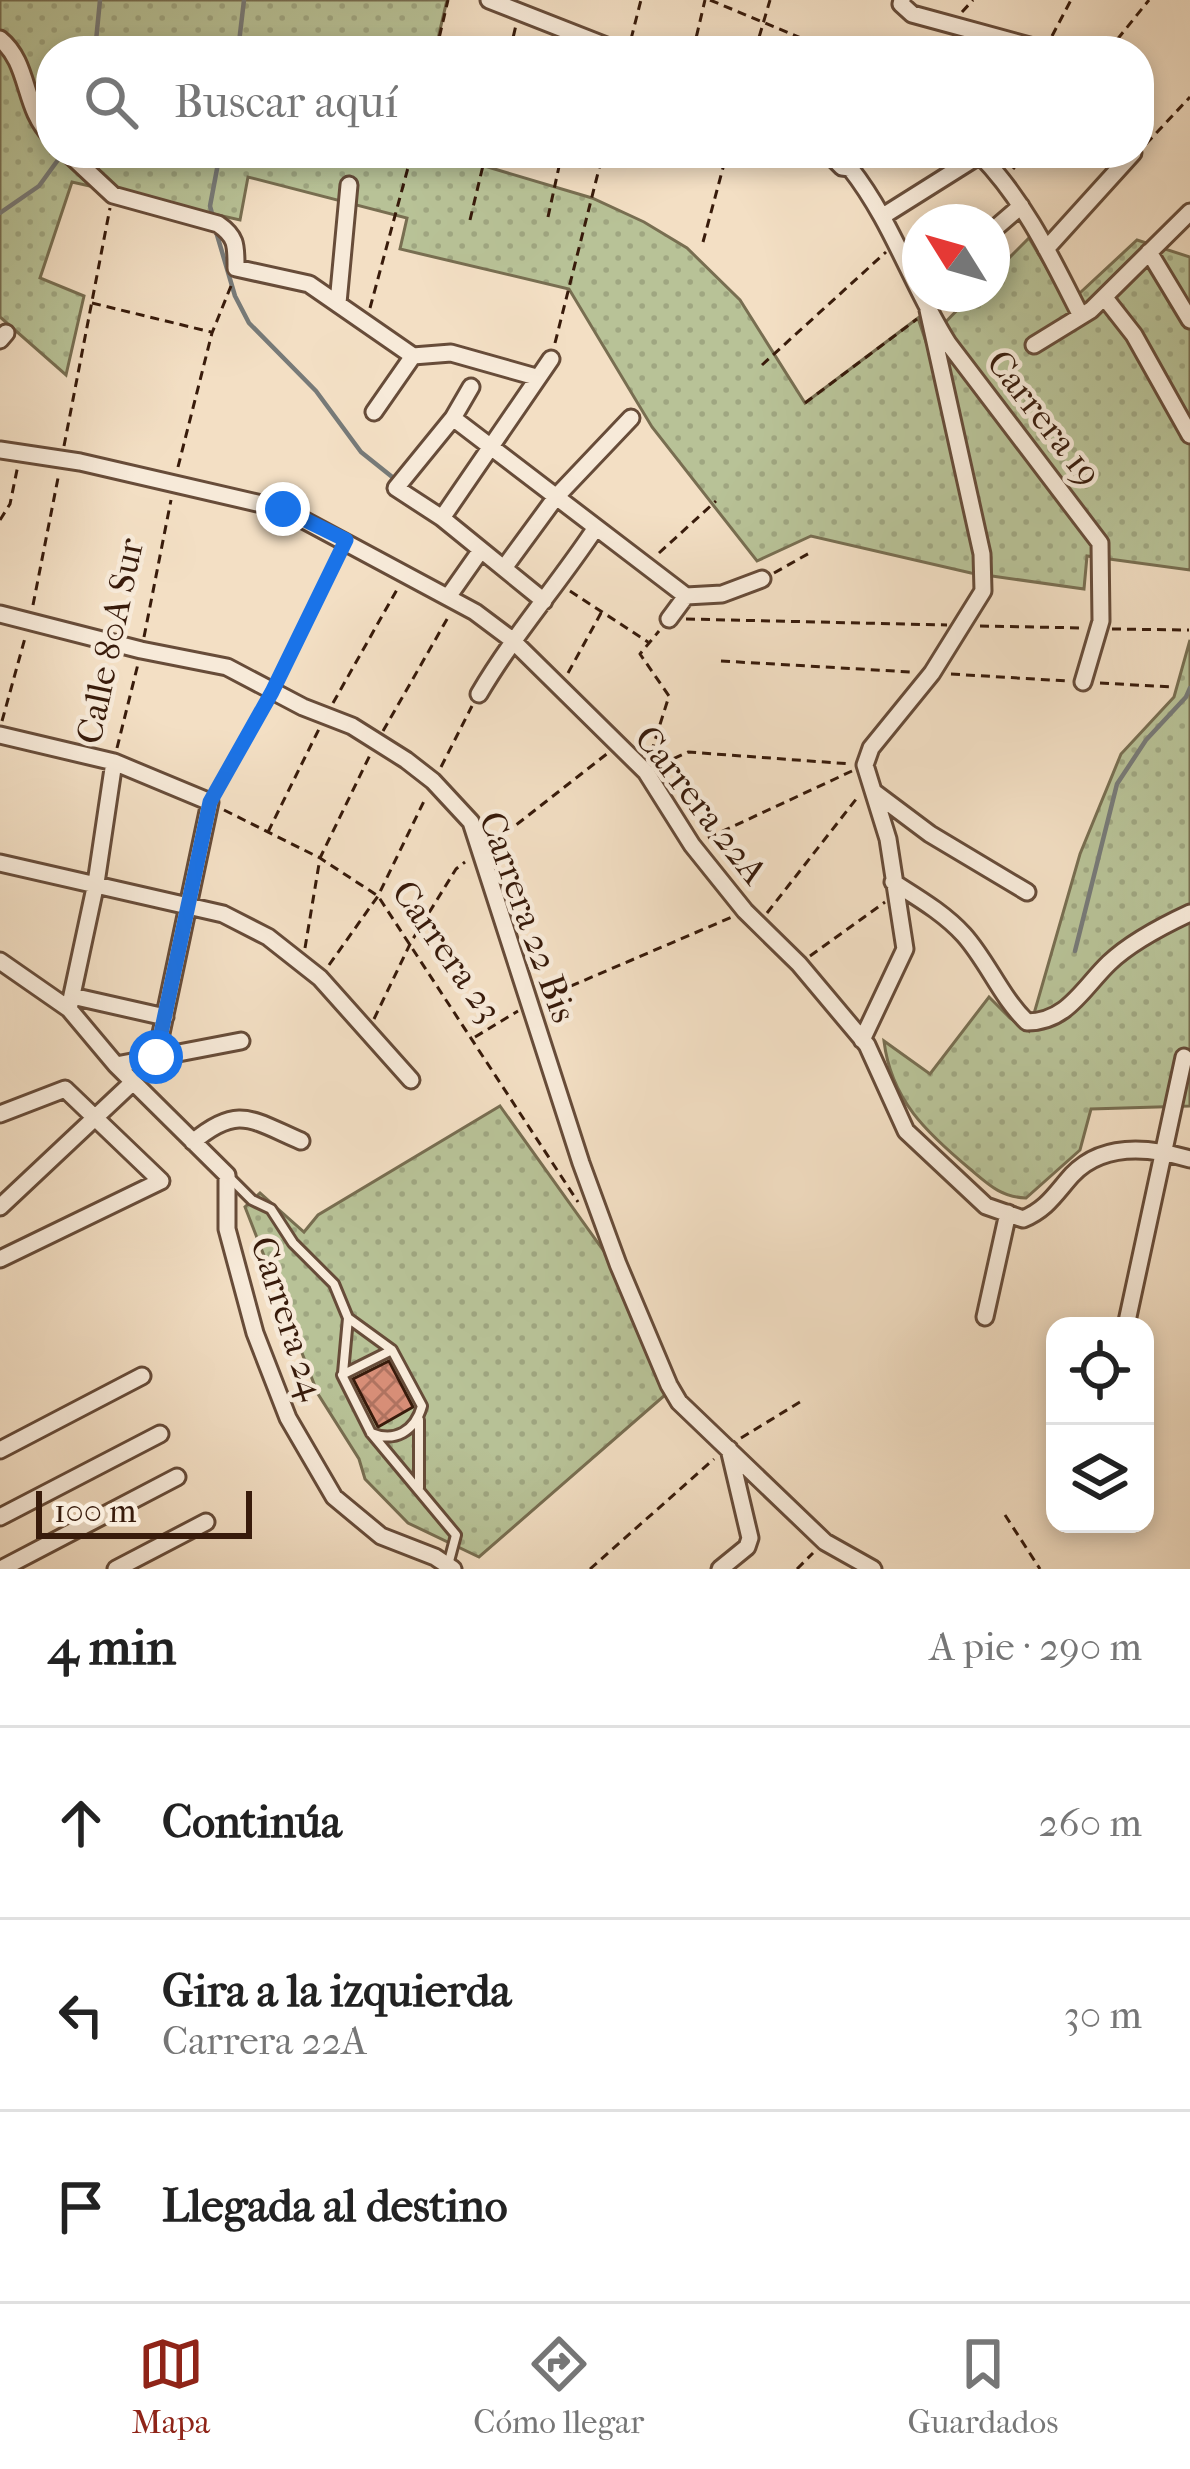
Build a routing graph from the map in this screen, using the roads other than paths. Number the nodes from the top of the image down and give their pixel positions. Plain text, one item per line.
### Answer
1 (489, 0) edge
2 (907, 7) edge
3 (584, 36) edge
4 (1001, 36) edge
5 (0, 39) edge
6 (36, 116) edge
7 (84, 168) edge
8 (850, 168) edge
9 (960, 168) edge
10 (992, 168) edge
11 (1121, 168) edge
12 (349, 185) dead end
13 (1021, 206) junction
14 (1190, 212) edge
15 (1010, 215) edge
16 (884, 216) junction
17 (1046, 249) junction
18 (1149, 252) junction
19 (902, 255) edge
20 (1105, 298) junction
21 (338, 303) junction
22 (928, 312) edge
23 (929, 312) edge
24 (1081, 316) junction
25 (1190, 320) edge
26 (1034, 345) dead end
27 (413, 356) junction
28 (551, 359) road end
29 (536, 377) junction
30 (471, 387) dead end
31 (374, 412) dead end
32 (453, 418) junction
33 (632, 418) dead end
34 (1190, 435) edge
35 (493, 447) junction
36 (0, 449) edge
37 (556, 497) junction
38 (442, 518) junction
39 (595, 529) junction
40 (482, 550) junction
41 (504, 568) junction
42 (762, 579) road end
43 (686, 596) junction
44 (452, 599) junction
45 (544, 601) junction
46 (0, 614) edge
47 (669, 619) road end
48 (511, 639) junction
49 (1083, 682) dead end
50 (479, 694) road end
51 (0, 735) edge
52 (113, 762) junction
53 (869, 780) junction
54 (0, 863) edge
55 (96, 883) junction
56 (894, 889) junction
57 (1027, 892) dead end
58 (185, 906) junction
59 (1190, 913) edge
60 (0, 961) edge
61 (70, 1002) junction
62 (165, 1017) junction
63 (862, 1040) junction
64 (242, 1041) dead end
65 (156, 1057) junction
66 (1184, 1057) dead end
67 (116, 1065) junction
68 (411, 1080) dead end
69 (133, 1082) junction
70 (0, 1114) edge
71 (95, 1118) junction
72 (301, 1141) dead end
73 (193, 1142) junction
74 (1166, 1152) junction
75 (1190, 1159) edge
76 (227, 1175) junction
77 (0, 1207) edge
78 (1007, 1214) junction
79 (0, 1259) edge
80 (985, 1317) dead end
81 (1128, 1317) edge
82 (348, 1318) junction
83 (392, 1350) junction
84 (343, 1375) junction
85 (142, 1376) dead end
86 (422, 1406) junction
87 (371, 1433) junction
88 (160, 1434) dead end
89 (728, 1446) junction
90 (0, 1450) edge
91 (177, 1477) dead end
92 (419, 1491) junction
93 (0, 1517) edge
94 (206, 1522) dead end
95 (450, 1567) edge
96 (1, 1569) edge
97 (116, 1569) edge
98 (721, 1569) edge
99 (873, 1569) edge

1 - 3 street
2 - 4 street
5 - 6 street
7 - 21 street
8 - 16 street, Carrera 19
9 - 16 street
10 - 13 street
11 - 17 street
12 - 21 street
13 - 15 street
13 - 17 street
14 - 18 street
16 - 19 street, Carrera 19
17 - 24 street
18 - 20 street
18 - 25 street
20 - 24 street
20 - 34 street
21 - 27 street
22 - 53 street
23 - 49 street, Carrera 19
24 - 26 street
27 - 29 street
27 - 31 street
28 - 29 street
29 - 35 street
30 - 32 street
32 - 35 street
32 - 38 street
33 - 37 street
35 - 37 street
35 - 38 street
36 - 44 street, Carrera 22A
37 - 39 street
37 - 41 street
38 - 40 street
39 - 43 street
39 - 45 street
40 - 41 street
40 - 44 street
41 - 45 street
42 - 43 street
43 - 47 street
44 - 48 street, Carrera 22A
45 - 48 street
46 - 89 street, Carrera 22 Bis
48 - 50 street
48 - 63 street, Carrera 22A
51 - 52 street
52 - 55 street, Calle 80A Sur
52 - 58 street
53 - 56 street
53 - 57 street
54 - 55 street
55 - 58 street
55 - 61 street, Calle 80A Sur
56 - 59 street
56 - 63 street
58 - 62 street
58 - 68 street
60 - 61 street
61 - 62 street
61 - 67 street
62 - 65 street
63 - 78 street, Carrera 22A
64 - 65 street
65 - 67 street
66 - 74 street
67 - 69 street
69 - 71 street
69 - 73 street
70 - 71 street
71 - 77 street
71 - 79 street
72 - 73 street
73 - 76 street
74 - 75 street
74 - 78 street
74 - 81 street
76 - 82 lane
76 - 95 street, Carrera 24
78 - 80 street
82 - 83 lane
82 - 84 lane
83 - 84 lane
83 - 86 lane
84 - 87 lane
85 - 90 street
86 - 87 lane
86 - 92 lane
87 - 92 lane
88 - 93 street
89 - 98 street
89 - 99 street, Carrera 22 Bis
91 - 96 street
92 - 95 lane
94 - 97 street

